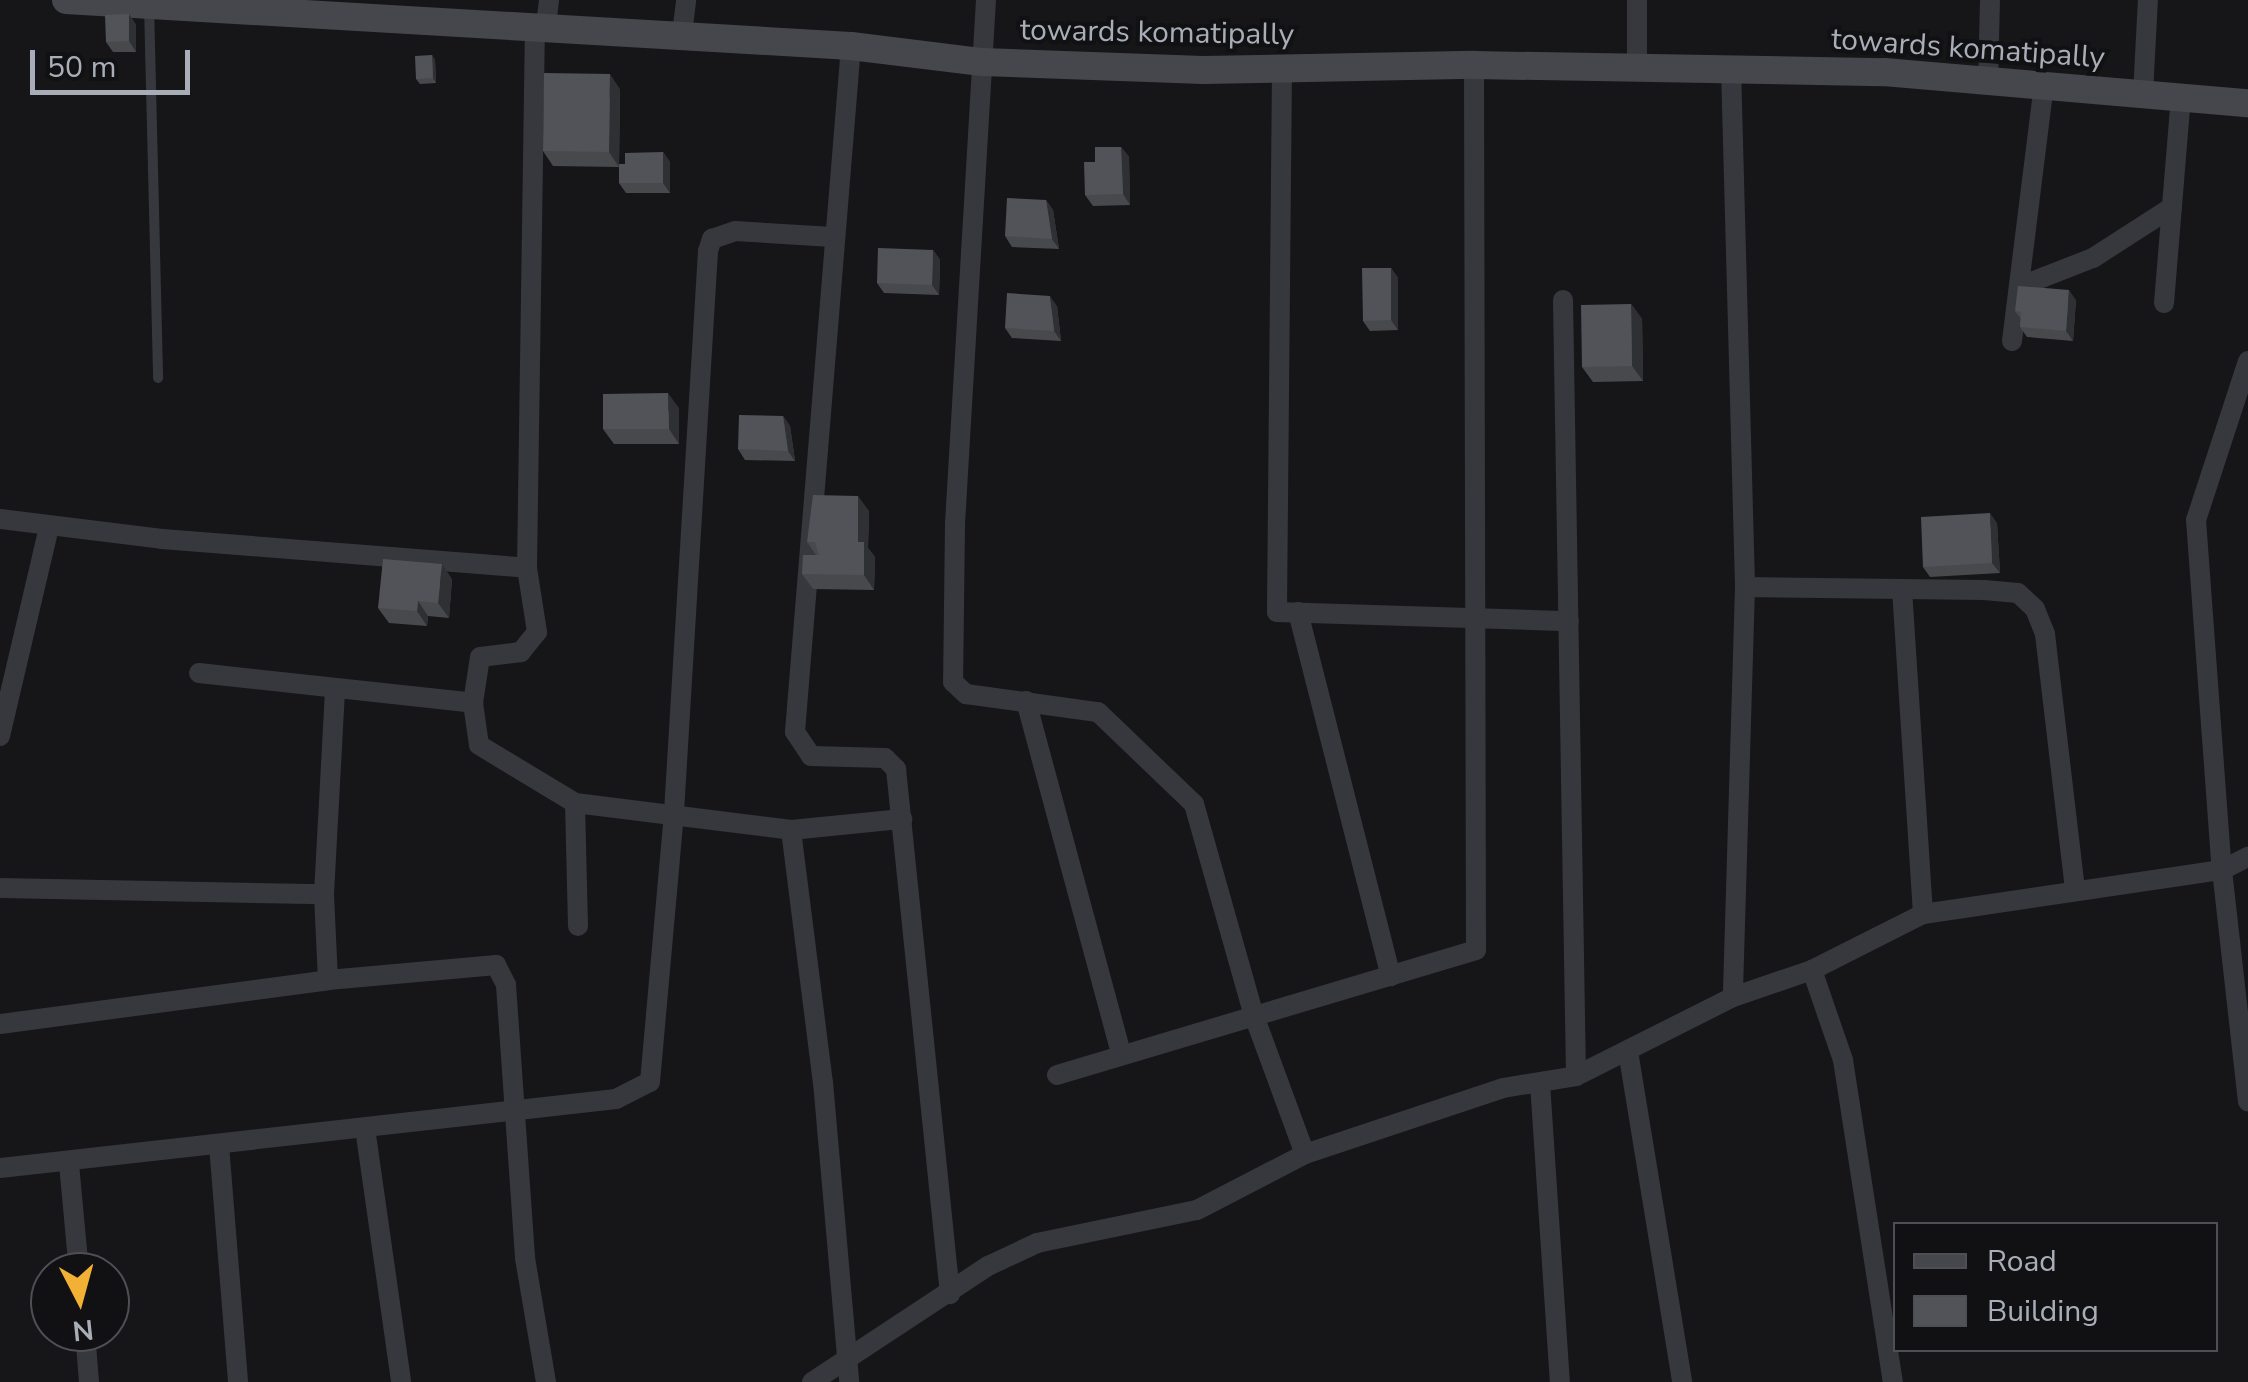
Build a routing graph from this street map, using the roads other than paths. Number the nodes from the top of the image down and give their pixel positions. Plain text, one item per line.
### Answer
1 (66, 0) edge
2 (686, 0) edge
3 (986, 0) edge
4 (1637, 0) edge
5 (1990, 0) edge
6 (2148, 0) edge
7 (137, 3) edge
8 (280, 5) edge
9 (543, 17) edge
10 (682, 34) junction
11 (850, 46) junction
12 (982, 62) junction
13 (1474, 65) junction
14 (1637, 66) junction
15 (1282, 68) junction
16 (1731, 68) junction
17 (1988, 80) junction
18 (2044, 85) junction
19 (2143, 94) junction
20 (2181, 97) junction
21 (2248, 103) edge
22 (2172, 207) junction
23 (833, 237) junction
24 (2021, 286) junction
25 (1564, 300) dead end
26 (2164, 303) dead end
27 (2012, 342) dead end
28 (2248, 361) edge
29 (158, 378) dead end
30 (0, 519) edge
31 (49, 528) junction
32 (527, 568) junction
33 (1745, 587) junction
34 (1902, 589) junction
35 (1298, 612) junction
36 (1476, 618) junction
37 (1569, 621) junction
38 (199, 672) dead end
39 (335, 689) junction
40 (1026, 701) junction
41 (473, 703) junction
42 (0, 736) edge
43 (575, 803) junction
44 (674, 812) junction
45 (902, 820) junction
46 (791, 830) junction
47 (2248, 857) edge
48 (2222, 870) junction
49 (0, 888) edge
50 (2075, 888) junction
51 (324, 894) junction
52 (1923, 914) junction
53 (578, 926) dead end
54 (1812, 970) junction
55 (1391, 976) junction
56 (328, 980) junction
57 (1733, 996) junction
58 (1253, 1013) junction
59 (0, 1024) edge
60 (1628, 1051) junction
61 (1122, 1054) junction
62 (1057, 1075) dead end
63 (1576, 1076) junction
64 (1540, 1083) junction
65 (2248, 1102) edge
66 (514, 1109) junction
67 (365, 1128) junction
68 (218, 1146) junction
69 (1305, 1154) junction
70 (69, 1164) junction
71 (0, 1168) edge
72 (77, 1252) edge
73 (950, 1294) junction
74 (87, 1352) edge
75 (844, 1357) junction
76 (90, 1382) edge
77 (238, 1382) edge
78 (401, 1382) edge
79 (546, 1382) edge
80 (812, 1382) edge
81 (848, 1382) edge
82 (1560, 1382) edge
83 (1682, 1382) edge
84 (1894, 1382) edge

1 - 7 street, towards komatipally
2 - 10 street
3 - 12 street
4 - 14 street
5 - 17 street
6 - 19 street
7 - 8 street, towards komatipally
7 - 29 lane
8 - 9 street, towards komatipally
9 - 10 street, towards komatipally
9 - 32 street
10 - 11 street, towards komatipally
11 - 12 street, towards komatipally
11 - 23 street
12 - 15 street, towards komatipally
12 - 40 street
13 - 14 street, towards komatipally
13 - 15 street, towards komatipally
13 - 36 street
14 - 16 street, towards komatipally
15 - 35 street
16 - 17 street, towards komatipally
16 - 33 street
17 - 18 street, towards komatipally
18 - 19 street, towards komatipally
18 - 24 street
19 - 20 street, towards komatipally
20 - 21 street, towards komatipally
20 - 22 street
22 - 24 street
22 - 26 street
23 - 44 street
23 - 45 street
24 - 27 street
25 - 37 street
28 - 48 street
30 - 31 street
31 - 32 street
31 - 42 street
32 - 41 street
33 - 34 street
33 - 57 street
34 - 50 street
34 - 52 street
35 - 36 street
35 - 55 street
36 - 37 street
36 - 55 street
37 - 63 street
38 - 39 street
39 - 41 street
39 - 51 street
40 - 58 street
40 - 61 street
41 - 43 street
43 - 44 street
43 - 53 street
44 - 46 street
44 - 66 street
45 - 46 street
45 - 73 street
46 - 75 street
47 - 48 street
48 - 50 street
48 - 65 street
49 - 51 street
50 - 52 street
51 - 56 street
52 - 54 street
54 - 57 street
54 - 84 street
55 - 58 street
56 - 59 street
56 - 66 street
57 - 60 street
58 - 61 street
58 - 69 street
60 - 63 street
60 - 83 street
61 - 62 street
63 - 64 street
64 - 69 street
64 - 82 street
66 - 67 street
66 - 79 street
67 - 68 street
67 - 78 street
68 - 70 street
68 - 77 street
69 - 73 street
70 - 71 street
70 - 72 street
73 - 75 street
74 - 76 street
75 - 80 street
75 - 81 street

